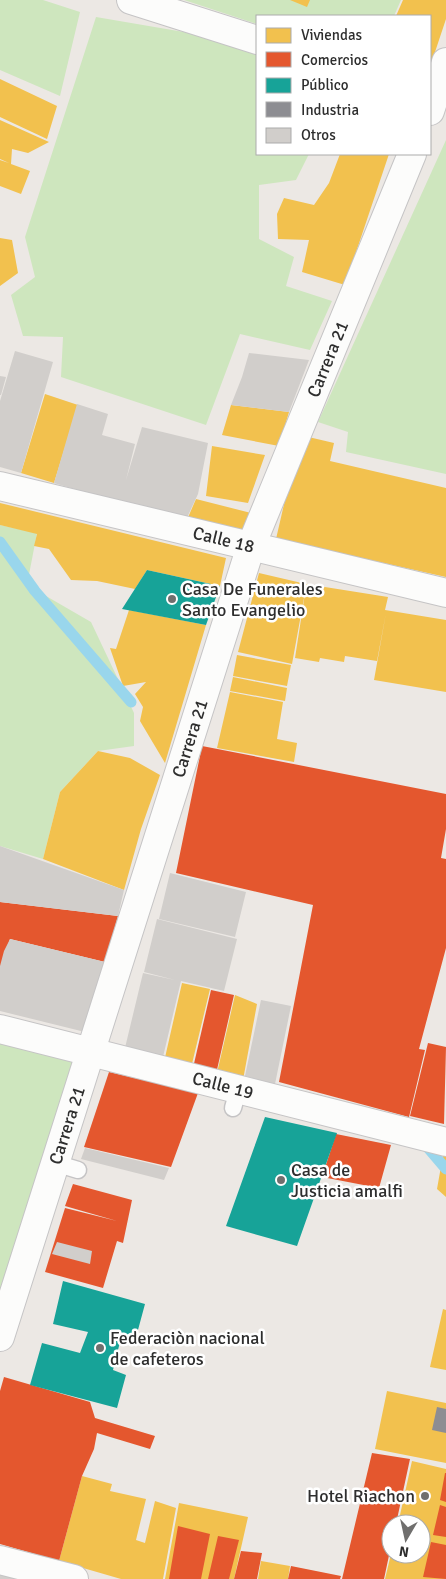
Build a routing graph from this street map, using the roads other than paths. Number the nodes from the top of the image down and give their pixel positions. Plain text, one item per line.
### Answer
1 (131, 0) edge
2 (256, 40) edge
3 (446, 62) edge
4 (435, 101) edge
5 (412, 155) edge
6 (0, 486) edge
7 (252, 546) junction
8 (446, 594) edge
9 (0, 1030) edge
10 (90, 1052) junction
11 (446, 1142) edge
12 (0, 1337) edge
13 (0, 1560) edge
14 (74, 1579) edge

1 - 2 street
3 - 4 street
5 - 7 street, Carrera 21
6 - 7 street, Calle 18
7 - 8 street, Calle 18
7 - 10 street, Carrera 21
9 - 10 street, Calle 19
10 - 11 street, Calle 19
10 - 12 street, Carrera 21
13 - 14 street

